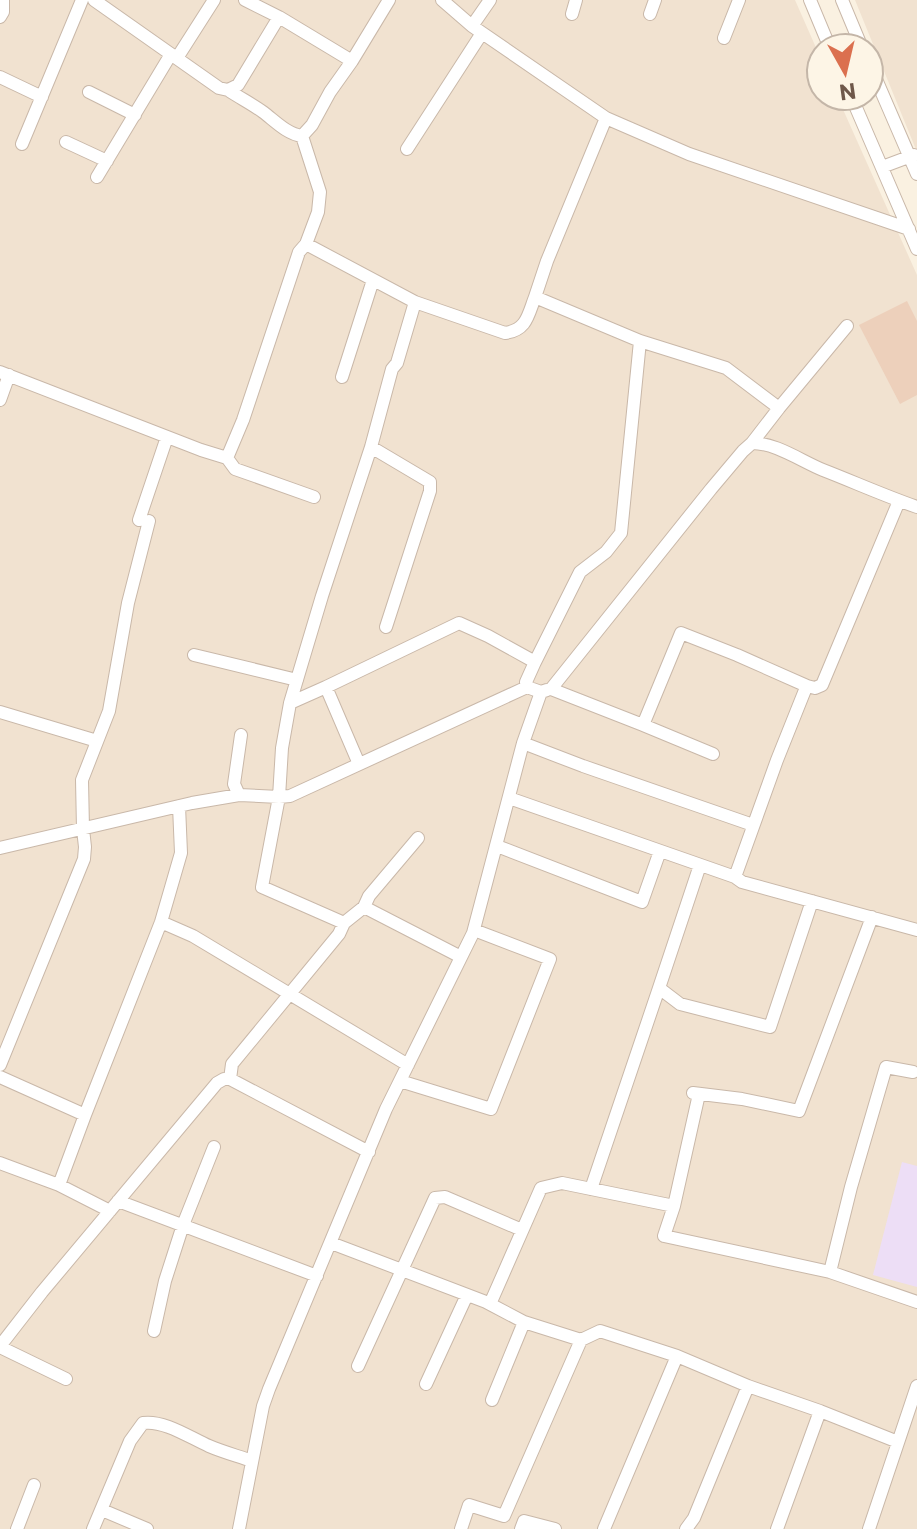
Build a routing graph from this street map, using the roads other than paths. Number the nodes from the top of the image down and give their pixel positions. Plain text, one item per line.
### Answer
1 (3, 0) edge
2 (82, 0) edge
3 (94, 0) edge
4 (214, 0) edge
5 (245, 0) edge
6 (389, 0) edge
7 (442, 0) edge
8 (490, 0) edge
9 (576, 0) edge
10 (655, 0) edge
11 (739, 0) edge
12 (810, 0) edge
13 (842, 0) edge
14 (572, 14) dead end
15 (650, 14) dead end
16 (0, 17) edge
17 (279, 17) junction
18 (477, 30) junction
19 (823, 32) edge
20 (855, 32) edge
21 (724, 38) dead end
22 (174, 56) junction
23 (352, 61) junction
24 (0, 77) edge
25 (228, 90) junction
26 (89, 92) dead end
27 (885, 96) edge
28 (42, 97) junction
29 (858, 112) edge
30 (135, 115) junction
31 (606, 118) junction
32 (302, 136) junction
33 (66, 142) dead end
34 (22, 144) dead end
35 (407, 149) dead end
36 (913, 155) edge
37 (107, 161) junction
38 (882, 167) junction
39 (917, 174) edge
40 (97, 177) dead end
41 (909, 229) junction
42 (306, 244) junction
43 (917, 249) edge
44 (373, 280) junction
45 (535, 297) junction
46 (415, 302) junction
47 (847, 326) dead end
48 (640, 341) junction
49 (5, 374) edge
50 (342, 377) dead end
51 (0, 400) edge
52 (779, 408) junction
53 (167, 437) junction
54 (752, 443) junction
55 (371, 447) junction
56 (227, 458) junction
57 (314, 497) dead end
58 (899, 501) junction
59 (917, 507) edge
60 (386, 627) dead end
61 (194, 655) dead end
62 (535, 662) junction
63 (297, 680) junction
64 (807, 686) junction
65 (326, 687) junction
66 (527, 687) junction
67 (546, 690) junction
68 (290, 703) junction
69 (0, 712) edge
70 (643, 725) junction
71 (241, 735) dead end
72 (97, 741) junction
73 (523, 743) junction
74 (713, 754) dead end
75 (359, 764) junction
76 (239, 795) junction
77 (279, 797) junction
78 (509, 798) junction
79 (179, 806) junction
80 (753, 825) junction
81 (83, 829) junction
82 (418, 838) dead end
83 (497, 846) junction
84 (0, 848) edge
85 (660, 851) junction
86 (700, 865) junction
87 (735, 877) junction
88 (812, 901) junction
89 (364, 907) junction
90 (872, 917) junction
91 (161, 922) junction
92 (344, 923) junction
93 (474, 930) junction
94 (917, 930) edge
95 (461, 957) junction
96 (659, 988) junction
97 (290, 994) junction
98 (917, 1059) edge
99 (0, 1065) edge
100 (408, 1065) junction
101 (915, 1072) edge
102 (0, 1077) edge
103 (230, 1079) junction
104 (400, 1081) junction
105 (85, 1115) junction
106 (214, 1147) dead end
107 (369, 1152) junction
108 (0, 1163) edge
109 (59, 1185) junction
110 (591, 1189) junction
111 (114, 1206) junction
112 (674, 1206) junction
113 (183, 1225) junction
114 (522, 1230) junction
115 (331, 1243) junction
116 (403, 1270) junction
117 (830, 1272) junction
118 (317, 1276) junction
119 (467, 1295) junction
120 (917, 1302) edge
121 (490, 1304) junction
122 (524, 1322) junction
123 (154, 1331) dead end
124 (581, 1340) junction
125 (0, 1346) edge
126 (677, 1356) junction
127 (358, 1366) dead end
128 (66, 1379) dead end
129 (426, 1384) dead end
130 (748, 1386) junction
131 (917, 1386) edge
132 (492, 1400) dead end
133 (820, 1411) junction
134 (898, 1442) junction
135 (252, 1461) junction
136 (34, 1485) dead end
137 (102, 1510) junction
138 (504, 1516) junction
139 (522, 1525) edge
140 (17, 1529) edge
141 (93, 1529) edge
142 (147, 1529) edge
143 (239, 1529) edge
144 (461, 1529) edge
145 (555, 1529) edge
146 (604, 1529) edge
147 (686, 1529) edge
148 (777, 1529) edge
149 (869, 1529) edge

1 - 16 street
2 - 28 street
3 - 22 street
4 - 22 street
5 - 17 street
6 - 23 street
7 - 18 street
8 - 18 street
9 - 14 street
10 - 15 street
11 - 21 street
12 - 19 street
13 - 20 street
17 - 23 street
17 - 25 street
18 - 31 street
18 - 35 street
22 - 25 street
22 - 30 street
23 - 32 street
24 - 28 street
25 - 32 street
26 - 30 street
27 - 36 street
28 - 34 street
29 - 38 street
30 - 37 street
31 - 41 street
31 - 45 street
32 - 42 street
33 - 37 street
36 - 38 street
36 - 39 street
37 - 40 street
38 - 41 street
41 - 43 street
42 - 44 street
42 - 56 street
44 - 46 street
44 - 50 street
45 - 46 street
45 - 48 street
46 - 55 street
47 - 52 street
48 - 52 street
48 - 62 street
49 - 51 street
49 - 53 street
52 - 54 street
53 - 56 street
53 - 72 street
54 - 58 street
54 - 67 street
55 - 60 street
55 - 63 street
56 - 57 street
58 - 59 street
58 - 64 street
61 - 63 street
62 - 65 street
62 - 66 street
63 - 68 street
64 - 70 street
64 - 80 street
65 - 68 street
65 - 75 street
66 - 67 street
66 - 75 street
67 - 70 street
67 - 73 street
68 - 77 street
69 - 72 street
70 - 74 street
71 - 76 street
72 - 81 street
73 - 78 street
73 - 80 street
75 - 77 street
76 - 77 street
76 - 79 street
77 - 92 street
78 - 83 street
78 - 85 street
79 - 81 street
79 - 91 street
80 - 87 street
81 - 84 street
81 - 99 street
82 - 89 street
83 - 85 street
83 - 93 street
85 - 86 street
86 - 87 street
86 - 96 street
87 - 88 street
88 - 90 street
88 - 96 street
89 - 92 street
89 - 95 street
90 - 94 street
90 - 112 street
91 - 97 street
91 - 105 street
92 - 97 street
93 - 95 street
93 - 104 street
95 - 100 street
96 - 110 street
97 - 100 street
97 - 103 street
98 - 101 street
100 - 104 street
101 - 117 street
102 - 105 street
103 - 107 street
103 - 111 street
104 - 107 street
105 - 109 street
106 - 113 street
107 - 115 street
108 - 109 street
109 - 111 street
110 - 112 street
110 - 114 street
111 - 113 street
111 - 125 street
112 - 117 street
113 - 118 street
113 - 123 street
114 - 116 street
114 - 121 street
115 - 116 street
115 - 118 street
116 - 119 street
116 - 127 street
117 - 120 street
118 - 135 street
119 - 121 street
119 - 129 street
121 - 122 street
122 - 124 street
122 - 132 street
124 - 126 street
124 - 138 street
125 - 128 street
126 - 130 street
126 - 146 street
130 - 133 street
130 - 147 street
131 - 134 street
133 - 134 street
133 - 148 street
134 - 149 street
135 - 137 street
135 - 143 street
136 - 140 street
137 - 141 street
137 - 142 street
138 - 139 street
138 - 144 street
139 - 145 street

